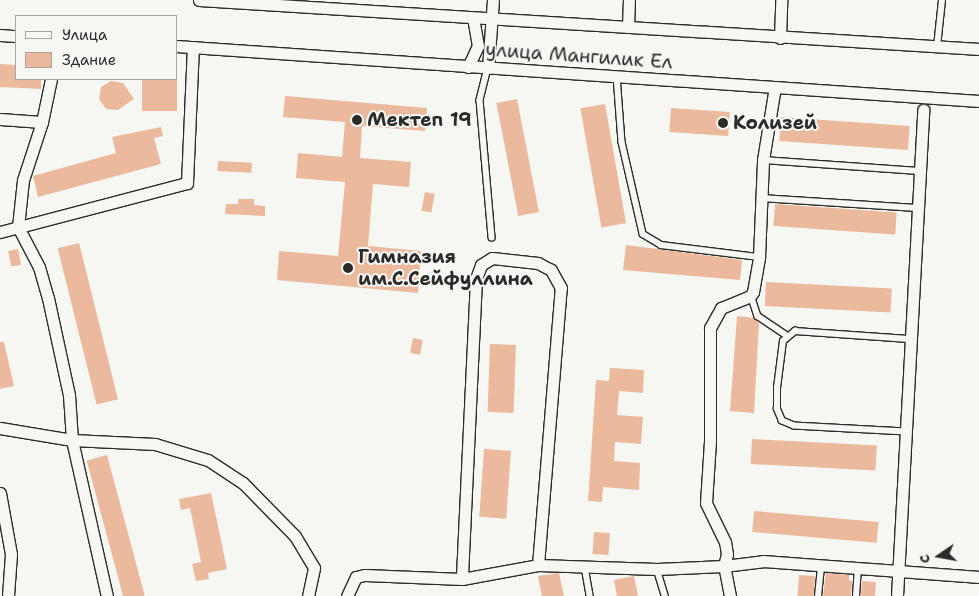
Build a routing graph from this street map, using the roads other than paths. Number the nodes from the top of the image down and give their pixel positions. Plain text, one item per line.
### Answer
1 (198, 0) edge
2 (494, 0) edge
3 (629, 0) edge
4 (781, 0) edge
5 (942, 0) edge
6 (276, 2) edge
7 (473, 19) junction
8 (492, 20) junction
9 (628, 27) junction
10 (0, 35) edge
11 (15, 36) edge
12 (780, 38) junction
13 (178, 46) edge
14 (193, 47) junction
15 (937, 47) junction
16 (979, 49) edge
17 (468, 67) junction
18 (488, 68) junction
19 (617, 76) junction
20 (51, 80) edge
21 (775, 87) junction
22 (979, 101) edge
23 (923, 110) dead end
24 (0, 119) edge
25 (42, 122) junction
26 (763, 160) junction
27 (919, 171) junction
28 (761, 198) junction
29 (917, 208) junction
30 (18, 227) junction
31 (0, 232) edge
32 (492, 237) dead end
33 (759, 257) junction
34 (751, 295) junction
35 (786, 335) junction
36 (909, 340) junction
37 (0, 428) edge
38 (906, 432) junction
39 (72, 440) junction
40 (0, 493) edge
41 (821, 565) junction
42 (538, 566) junction
43 (724, 566) junction
44 (586, 567) junction
45 (858, 567) junction
46 (657, 569) junction
47 (899, 570) junction
48 (979, 577) edge
49 (462, 579) junction
50 (8, 596) edge
51 (107, 596) edge
52 (308, 596) edge
53 (347, 596) edge
54 (590, 596) edge
55 (665, 596) edge
56 (730, 596) edge
57 (818, 596) edge
58 (856, 596) edge
59 (897, 596) edge

1 - 6 street, улица Мангилик Ел
2 - 8 street
3 - 9 street
4 - 12 street
5 - 15 lane
6 - 7 street, улица Мангилик Ел
7 - 8 street, улица Мангилик Ел
7 - 17 street
8 - 9 street, улица Мангилик Ел
8 - 18 street
9 - 12 street, улица Мангилик Ел
10 - 11 street
12 - 15 street, улица Мангилик Ел
13 - 14 street, улица Мангилик Ел
14 - 17 street, улица Мангилик Ел
14 - 30 street
15 - 16 street, улица Мангилик Ел
17 - 18 street, улица Мангилик Ел
18 - 19 street, улица Мангилик Ел
18 - 32 lane
19 - 21 street, улица Мангилик Ел
19 - 33 lane
20 - 25 street
21 - 22 street, улица Мангилик Ел
21 - 26 street
23 - 27 street
24 - 25 street
25 - 30 street
26 - 27 lane
26 - 28 street
27 - 29 street
28 - 29 lane
28 - 33 street
29 - 36 street
30 - 31 street
30 - 39 street
33 - 34 street
34 - 35 lane
34 - 43 street
35 - 36 lane
35 - 38 lane
36 - 38 street
37 - 39 street
38 - 47 street
39 - 51 street
39 - 52 street
40 - 50 street
41 - 43 street
41 - 45 street
41 - 57 lane
42 - 44 street
42 - 49 street
42 - 49 street
43 - 46 street
43 - 56 street
44 - 46 street
44 - 54 lane
45 - 47 street
45 - 58 lane
46 - 55 lane
47 - 48 street
47 - 59 street
49 - 53 street

